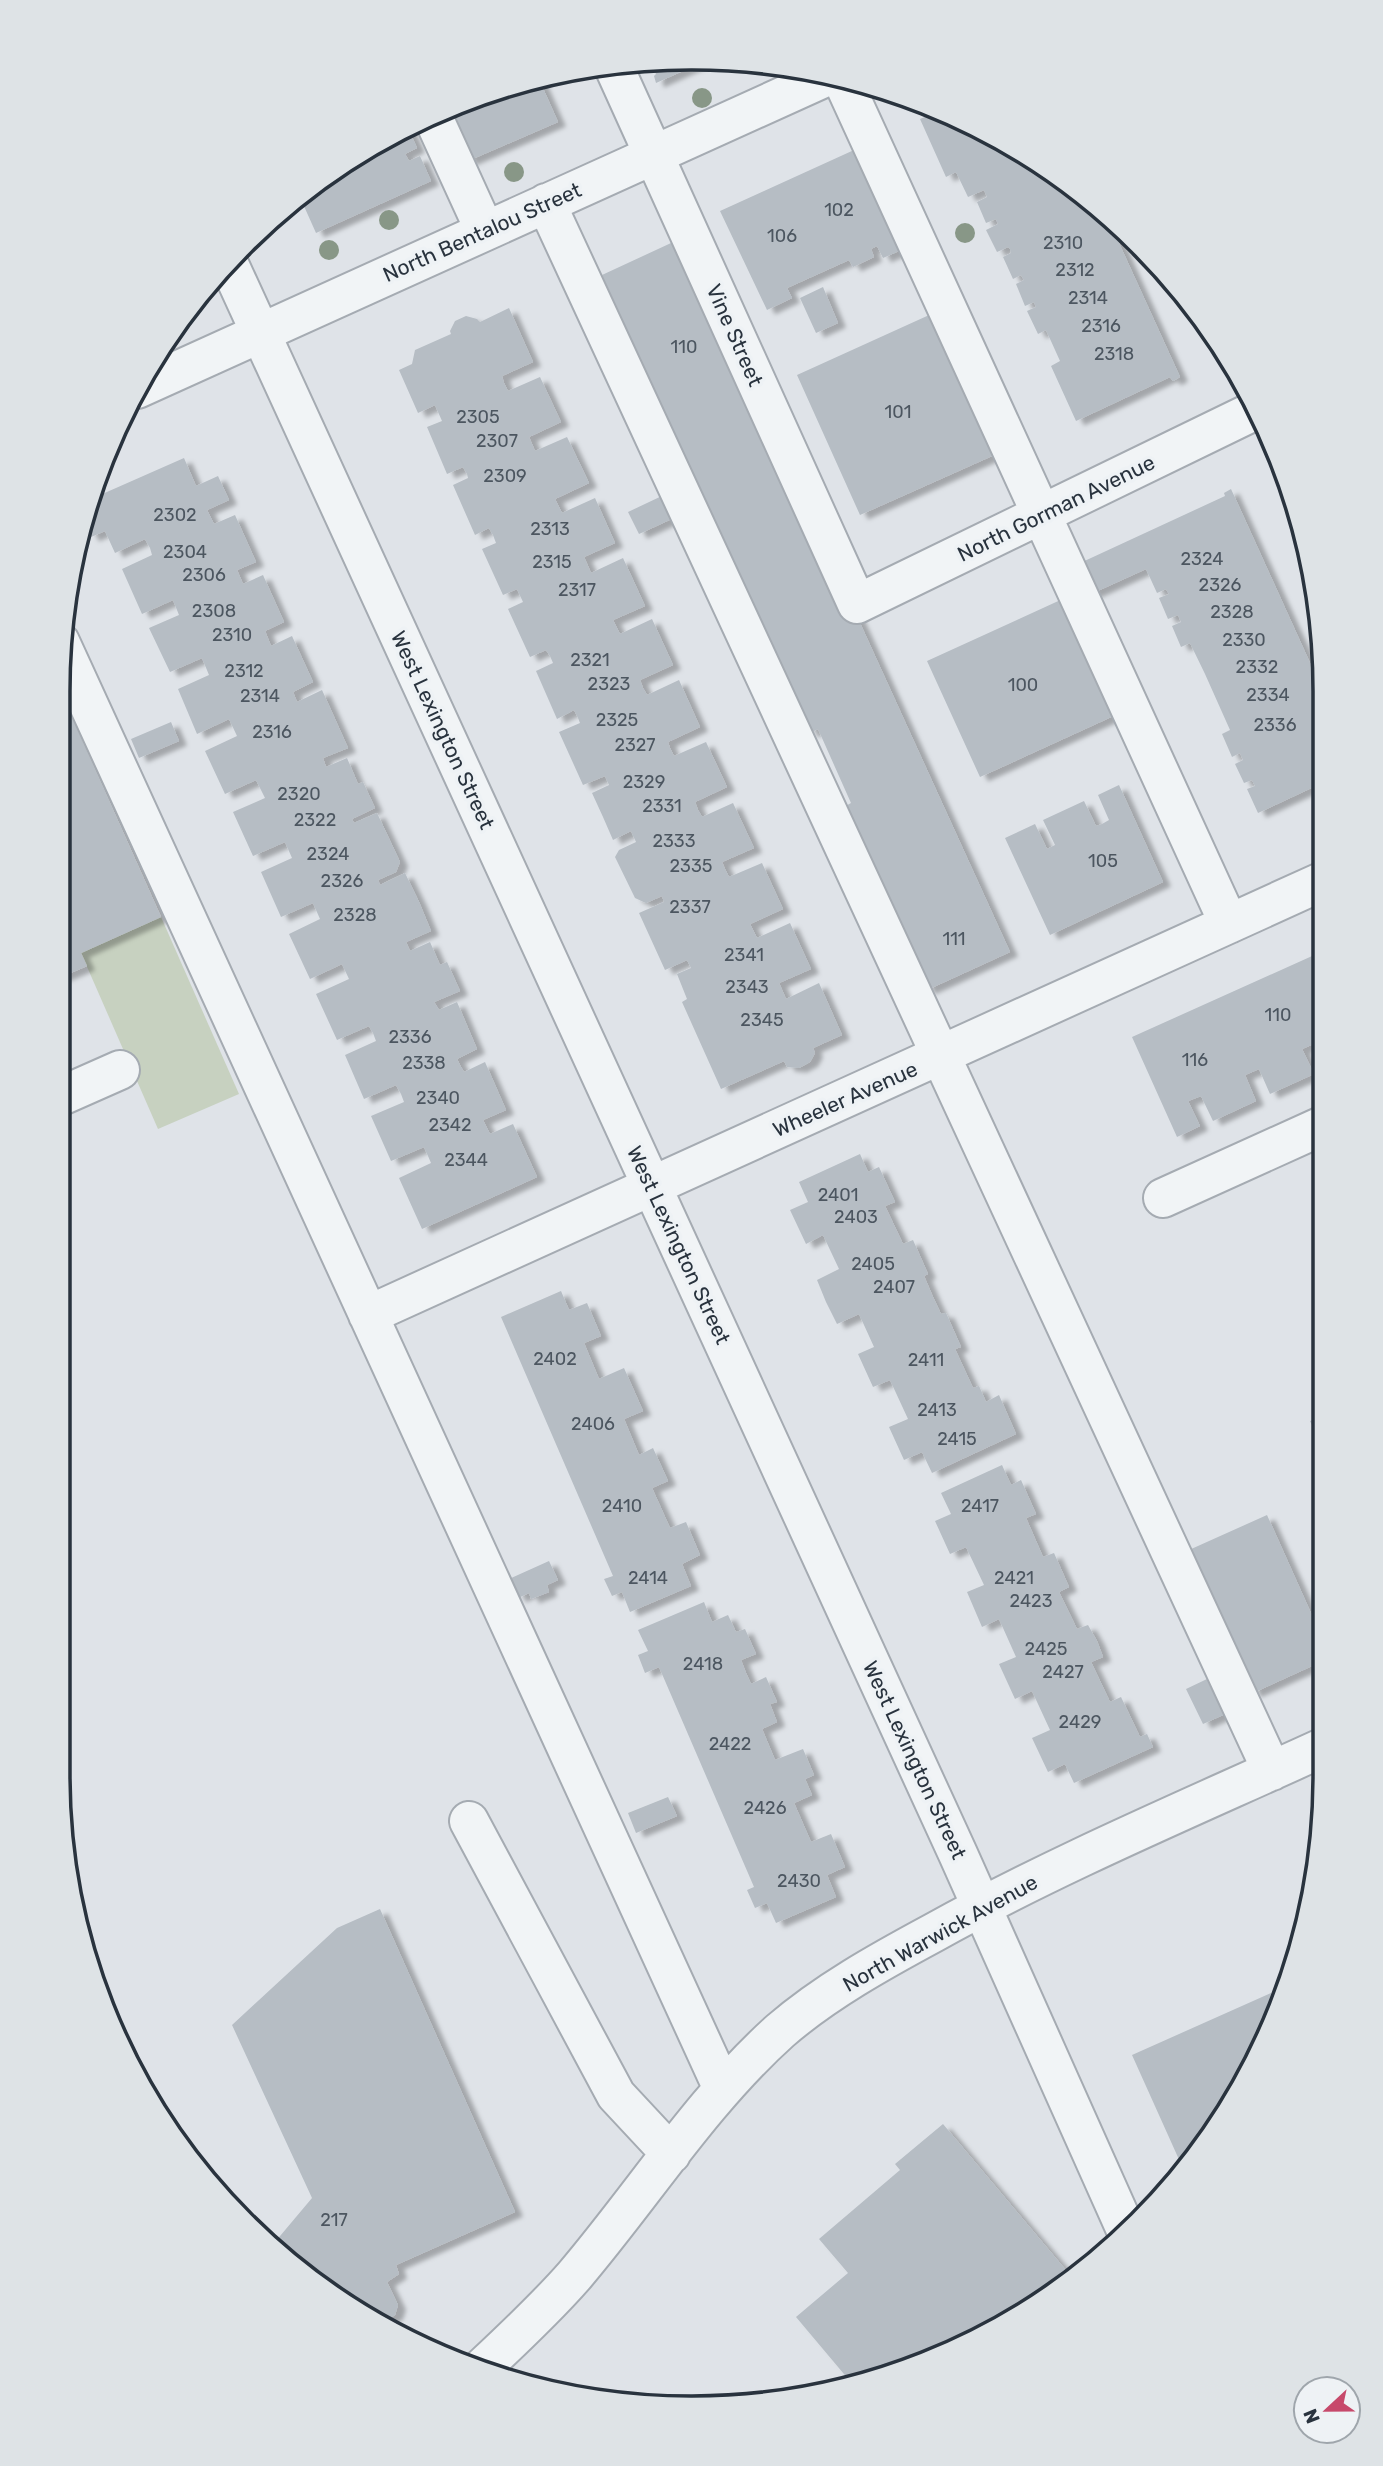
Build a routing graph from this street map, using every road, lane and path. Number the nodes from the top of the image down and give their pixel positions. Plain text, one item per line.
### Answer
1 (617, 74) edge
2 (814, 82) edge
3 (847, 90) edge
4 (437, 125) edge
5 (654, 155) junction
6 (546, 203) junction
7 (485, 231) junction
8 (233, 272) edge
9 (261, 333) junction
10 (152, 382) edge
11 (1248, 414) edge
12 (1041, 515) junction
13 (857, 604) joint
14 (71, 665) edge
15 (1313, 886) edge
16 (1229, 924) junction
17 (941, 1055) junction
18 (120, 1070) dead end
19 (70, 1092) edge
20 (1313, 1130) edge
21 (652, 1186) junction
22 (1163, 1198) dead end
23 (368, 1315) junction
24 (1313, 1752) edge
25 (1272, 1771) junction
26 (469, 1821) dead end
27 (982, 1905) junction
28 (723, 2090) junction
29 (671, 2154) junction
30 (1122, 2222) edge
31 (489, 2362) edge

1 - 5 street, Vine Street
2 - 5 street, North Bentalou Street
3 - 12 street
4 - 7 street
5 - 6 street, North Bentalou Street
5 - 13 street, Vine Street
6 - 7 street, North Bentalou Street
6 - 17 street
7 - 9 street, North Bentalou Street
8 - 9 street, West Lexington Street
9 - 10 street, North Bentalou Street
9 - 21 street, West Lexington Street
11 - 12 street, North Gorman Avenue
12 - 13 street, North Gorman Avenue
12 - 16 street
14 - 23 street
15 - 16 street, Wheeler Avenue
16 - 17 street, Wheeler Avenue
17 - 21 street, Wheeler Avenue
17 - 25 street
18 - 19 street
20 - 22 street
21 - 23 street, Wheeler Avenue
21 - 27 street, West Lexington Street
23 - 28 street
24 - 25 street, North Warwick Avenue
25 - 27 street, North Warwick Avenue
26 - 29 street
27 - 28 street, North Warwick Avenue
27 - 30 street, West Lexington Street
28 - 29 street, North Warwick Avenue
29 - 31 street, North Warwick Avenue

